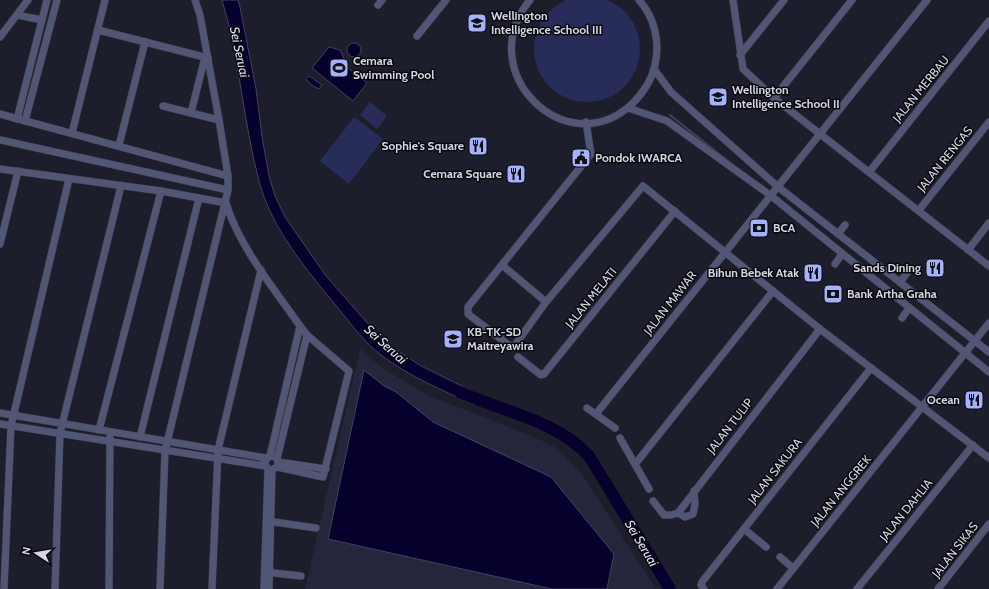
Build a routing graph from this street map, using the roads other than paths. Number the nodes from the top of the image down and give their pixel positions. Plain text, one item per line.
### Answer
1 (28, 0) edge
2 (47, 0) edge
3 (57, 0) edge
4 (105, 0) edge
5 (193, 0) edge
6 (446, 0) edge
7 (530, 0) edge
8 (733, 0) edge
9 (784, 0) edge
10 (852, 0) edge
11 (927, 0) edge
12 (640, 1) edge
13 (17, 15) junction
14 (42, 20) junction
15 (989, 21) edge
16 (98, 30) junction
17 (417, 36) dead end
18 (0, 37) edge
19 (145, 42) junction
20 (740, 55) junction
21 (207, 57) junction
22 (654, 69) junction
23 (774, 98) junction
24 (163, 106) dead end
25 (628, 108) junction
26 (191, 113) junction
27 (0, 114) edge
28 (17, 119) junction
29 (220, 120) junction
30 (25, 121) junction
31 (586, 122) junction
32 (989, 122) edge
33 (820, 132) junction
34 (72, 133) junction
35 (0, 140) edge
36 (119, 145) junction
37 (0, 169) edge
38 (18, 171) junction
39 (870, 171) junction
40 (228, 176) junction
41 (69, 179) junction
42 (121, 186) junction
43 (777, 186) junction
44 (228, 190) junction
45 (161, 191) junction
46 (770, 195) junction
47 (199, 198) junction
48 (226, 203) junction
49 (919, 210) junction
50 (675, 211) junction
51 (989, 223) edge
52 (845, 225) dead end
53 (838, 234) junction
54 (0, 244) edge
55 (968, 250) junction
56 (724, 252) junction
57 (842, 254) junction
58 (835, 264) dead end
59 (502, 265) junction
60 (989, 266) edge
61 (261, 270) junction
62 (907, 273) dead end
63 (900, 282) junction
64 (773, 291) junction
65 (546, 302) junction
66 (909, 308) junction
67 (902, 318) dead end
68 (989, 323) edge
69 (300, 326) junction
70 (820, 329) junction
71 (307, 335) junction
72 (975, 340) junction
73 (989, 352) edge
74 (965, 353) junction
75 (518, 357) dead end
76 (871, 368) junction
77 (989, 372) edge
78 (922, 406) junction
79 (587, 408) dead end
80 (0, 413) edge
81 (596, 414) junction
82 (13, 416) junction
83 (0, 424) edge
84 (63, 424) junction
85 (11, 426) junction
86 (615, 428) dead end
87 (99, 430) junction
88 (111, 432) junction
89 (60, 433) junction
90 (140, 437) junction
91 (620, 438) dead end
92 (110, 441) junction
93 (167, 442) junction
94 (973, 445) junction
95 (165, 451) junction
96 (218, 454) junction
97 (989, 458) edge
98 (272, 463) junction
99 (636, 463) junction
100 (649, 489) dead end
101 (694, 492) junction
102 (653, 501) dead end
103 (678, 513) junction
104 (268, 521) junction
105 (989, 524) edge
106 (316, 528) dead end
107 (744, 529) junction
108 (766, 547) dead end
109 (780, 557) dead end
110 (793, 568) junction
111 (267, 572) junction
112 (301, 576) dead end
113 (4, 589) edge
114 (55, 589) edge
115 (109, 589) edge
116 (160, 589) edge
117 (212, 589) edge
118 (264, 589) edge
119 (269, 589) edge
120 (704, 589) edge
121 (777, 589) edge
122 (857, 589) edge
123 (938, 589) edge

1 - 13 street
2 - 14 street
3 - 30 street
4 - 16 street
5 - 21 street
6 - 17 street
7 - 31 street
8 - 20 street
9 - 20 street
10 - 23 street
11 - 33 street, JALAN MAWAR
12 - 22 street
13 - 14 street
13 - 18 street
14 - 28 street
15 - 39 street, JALAN MERBAU
16 - 19 street
16 - 34 street
19 - 21 street
19 - 36 street
20 - 23 street
21 - 26 street
21 - 29 street
22 - 25 street
22 - 43 street
23 - 33 street
24 - 26 street
25 - 31 street
25 - 46 street
26 - 29 street
27 - 28 street
28 - 30 street
29 - 40 street
30 - 34 street
31 - 59 street
32 - 49 street, JALAN RENGAS
33 - 39 street
33 - 43 street, JALAN MAWAR
34 - 36 street
35 - 44 street
36 - 40 street
37 - 38 street
38 - 41 street
38 - 54 street
39 - 49 street
40 - 44 street
41 - 42 street
41 - 82 street
42 - 45 street
42 - 84 street
43 - 46 street, JALAN MAWAR
43 - 53 street
44 - 48 street
45 - 47 street
45 - 87 street
46 - 56 street, JALAN MAWAR
46 - 57 street
47 - 48 street
47 - 90 street
48 - 61 street
48 - 93 street
49 - 55 street
50 - 56 street
50 - 65 street
50 - 75 street, JALAN MELATI
51 - 55 street
52 - 53 street
53 - 63 street
55 - 60 street
56 - 64 street
56 - 81 street, JALAN MAWAR
57 - 58 street
57 - 66 street
59 - 65 street
59 - 65 street
61 - 69 street
61 - 96 street
62 - 63 street
63 - 72 street
64 - 70 street
64 - 99 street
66 - 67 street
66 - 74 street
68 - 72 street, JALAN ANGGREK
69 - 71 street
69 - 98 street
70 - 76 street
70 - 101 street, JALAN TULIP
71 - 98 street
71 - 98 street
72 - 73 street
72 - 74 street, JALAN ANGGREK
74 - 77 street
74 - 78 street, JALAN ANGGREK
76 - 78 street
76 - 107 street, JALAN SAKURA
78 - 94 street
78 - 110 street, JALAN ANGGREK
79 - 81 street
80 - 82 street
81 - 86 street
82 - 84 street
82 - 85 street
83 - 85 street
84 - 87 street
84 - 89 street
85 - 89 street
85 - 113 street
87 - 88 street
88 - 90 street
88 - 92 street
89 - 92 street
89 - 114 street
90 - 93 street
91 - 99 street
92 - 95 street
92 - 115 street
93 - 95 street
93 - 96 street
94 - 97 street
94 - 122 street, JALAN DAHLIA
95 - 96 street
95 - 116 street
96 - 98 street
96 - 117 street
98 - 104 street
99 - 100 street
101 - 103 street, JALAN TULIP
101 - 103 street
102 - 103 street
104 - 106 street
104 - 111 street
105 - 123 street, JALAN SIKAS
107 - 108 street
107 - 120 street, JALAN SAKURA
109 - 110 street
110 - 121 street, JALAN ANGGREK
111 - 112 street
111 - 118 street
111 - 119 street

